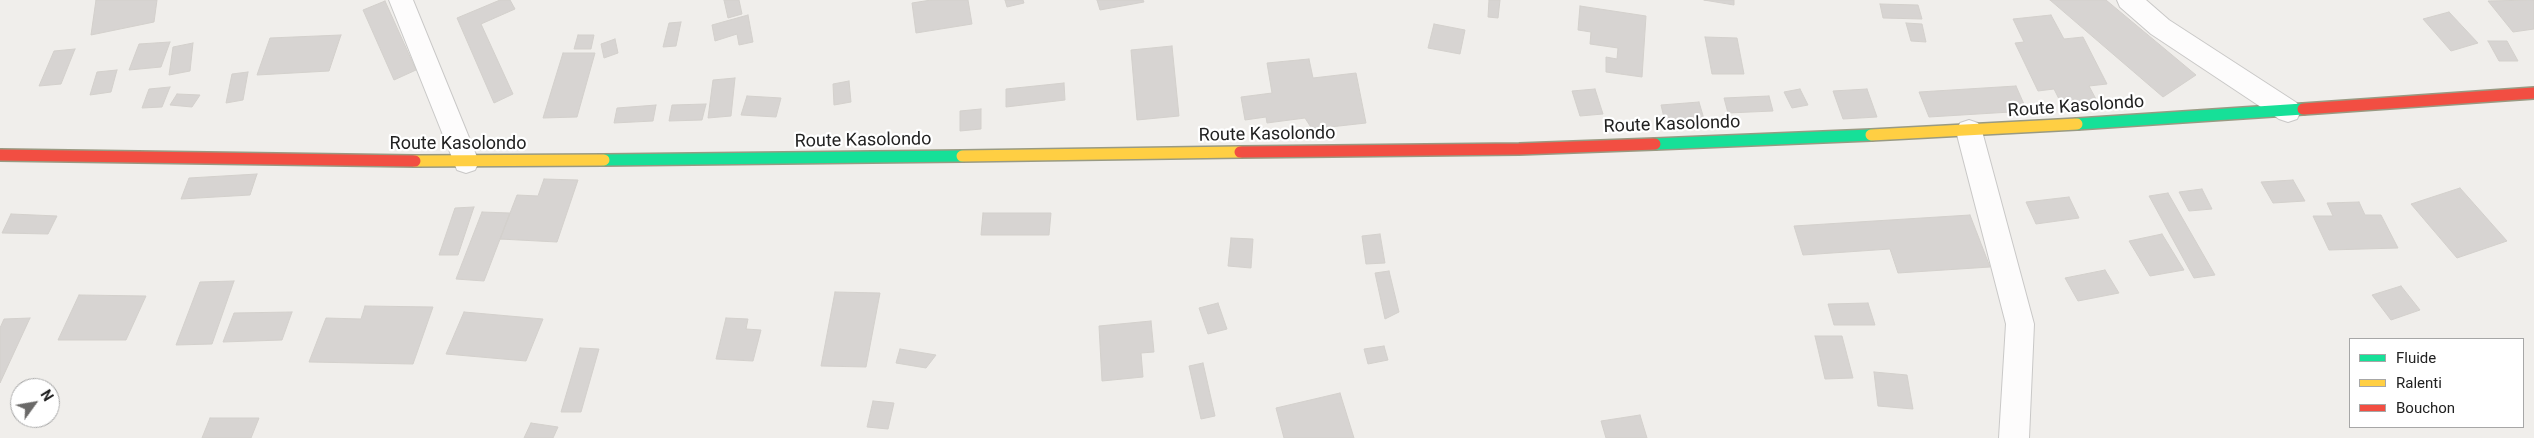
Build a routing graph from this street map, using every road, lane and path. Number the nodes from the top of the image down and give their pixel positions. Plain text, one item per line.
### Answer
1 (401, 0) edge
2 (2128, 0) edge
3 (2534, 93) edge
4 (2288, 111) junction
5 (1969, 131) junction
6 (0, 154) edge
7 (466, 162) junction
8 (2014, 438) edge

1 - 7 street
2 - 4 street
3 - 4 street, Route Kasolondo
4 - 5 street, Route Kasolondo
5 - 7 street, Route Kasolondo
5 - 8 street
6 - 7 street, Route Kasolondo

